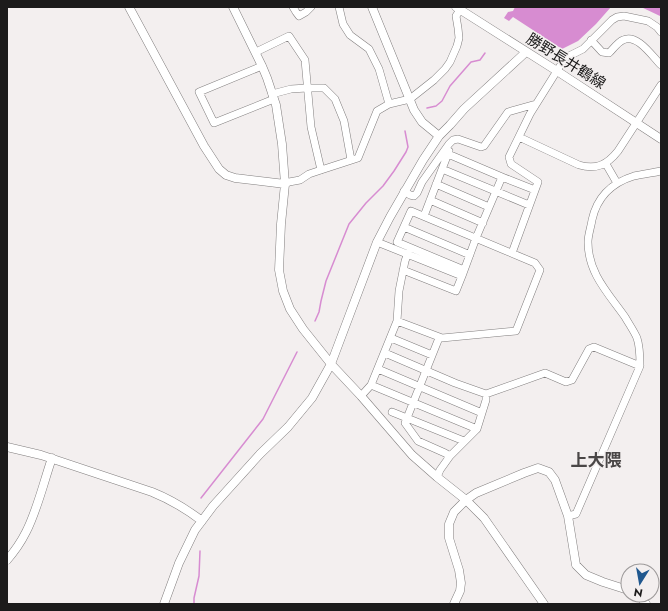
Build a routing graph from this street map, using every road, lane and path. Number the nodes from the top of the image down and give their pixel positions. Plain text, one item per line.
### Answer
1 (129, 7) edge
2 (233, 7) edge
3 (293, 7) edge
4 (311, 7) edge
5 (339, 7) edge
6 (372, 7) edge
7 (458, 8) edge
8 (661, 32) edge
9 (591, 40) junction
10 (256, 52) junction
11 (526, 52) junction
12 (661, 65) edge
13 (262, 66) junction
14 (557, 71) junction
15 (661, 85) edge
16 (307, 88) junction
17 (273, 97) junction
18 (410, 98) junction
19 (389, 104) junction
20 (536, 104) junction
21 (636, 123) junction
22 (439, 136) junction
23 (519, 137) junction
24 (661, 139) edge
25 (453, 140) junction
26 (448, 154) junction
27 (350, 160) junction
28 (606, 164) junction
29 (442, 169) junction
30 (321, 170) junction
31 (661, 171) edge
32 (502, 177) junction
33 (617, 183) junction
34 (285, 184) junction
35 (436, 184) junction
36 (535, 190) junction
37 (404, 192) junction
38 (496, 192) junction
39 (430, 200) junction
40 (530, 205) junction
41 (489, 207) junction
42 (424, 216) junction
43 (483, 223) junction
44 (404, 227) junction
45 (476, 238) junction
46 (377, 242) junction
47 (408, 253) junction
48 (512, 253) junction
49 (470, 255) junction
50 (403, 270) junction
51 (463, 273) junction
52 (397, 321) junction
53 (391, 338) junction
54 (439, 338) junction
55 (385, 353) junction
56 (432, 355) junction
57 (331, 364) junction
58 (640, 366) junction
59 (378, 369) junction
60 (426, 370) junction
61 (371, 385) junction
62 (420, 387) junction
63 (486, 394) junction
64 (361, 396) junction
65 (413, 402) junction
66 (392, 412) dead end
67 (482, 413) junction
68 (407, 418) junction
69 (477, 429) junction
70 (464, 441) junction
71 (7, 447) edge
72 (450, 456) junction
73 (52, 458) junction
74 (437, 477) junction
75 (466, 500) junction
76 (568, 516) junction
77 (202, 521) junction
78 (7, 560) edge
79 (620, 587) edge
80 (164, 604) edge
81 (454, 604) edge
82 (544, 604) edge

1 - 34 street
2 - 10 street
3 - 4 street
5 - 19 street
6 - 18 street
7 - 11 street, 勝野長井鶴線
7 - 18 street
8 - 9 street
9 - 12 street
9 - 14 street
10 - 13 street
10 - 16 street
11 - 14 street, 勝野長井鶴線
11 - 22 street
13 - 17 street
13 - 17 street
14 - 20 street
14 - 21 street, 勝野長井鶴線
15 - 21 street
16 - 17 street
16 - 27 street
16 - 30 street
17 - 34 street
18 - 19 street
18 - 22 street
19 - 27 street
20 - 23 street
20 - 25 street
21 - 24 street, 勝野長井鶴線
21 - 28 street
22 - 37 street
23 - 28 street
23 - 36 street
25 - 26 street
25 - 37 street
26 - 29 street
26 - 32 street
27 - 30 street
28 - 33 street
29 - 35 street
29 - 38 street
30 - 34 street
31 - 33 street
32 - 36 street
32 - 38 street
33 - 58 street
34 - 57 street
35 - 39 street
35 - 41 street
36 - 40 street
37 - 46 street
38 - 40 street
38 - 41 street
39 - 42 street
39 - 43 street
40 - 48 street
41 - 43 street
42 - 44 street
42 - 45 street
43 - 45 street
44 - 49 street
44 - 51 street
45 - 48 street
45 - 49 street
46 - 47 street
46 - 57 street
47 - 50 street
47 - 51 street
48 - 54 street
49 - 51 street
50 - 51 street
50 - 52 street
52 - 53 street
52 - 54 street
53 - 55 street
53 - 56 street
54 - 56 street
55 - 59 street
55 - 60 street
56 - 60 street
57 - 64 street
57 - 77 street
58 - 63 street
58 - 76 street
59 - 61 street
59 - 62 street
60 - 62 street
60 - 63 street
61 - 64 street
61 - 65 street
62 - 65 street
62 - 67 street
63 - 67 street
64 - 74 street
65 - 68 street
65 - 69 street
66 - 68 street
67 - 69 street
68 - 70 street
68 - 72 street
69 - 70 street
70 - 72 street
71 - 73 street
72 - 74 street
73 - 77 street
73 - 78 street
74 - 75 street
75 - 76 street
75 - 81 street
75 - 82 street
76 - 79 street
77 - 80 street

